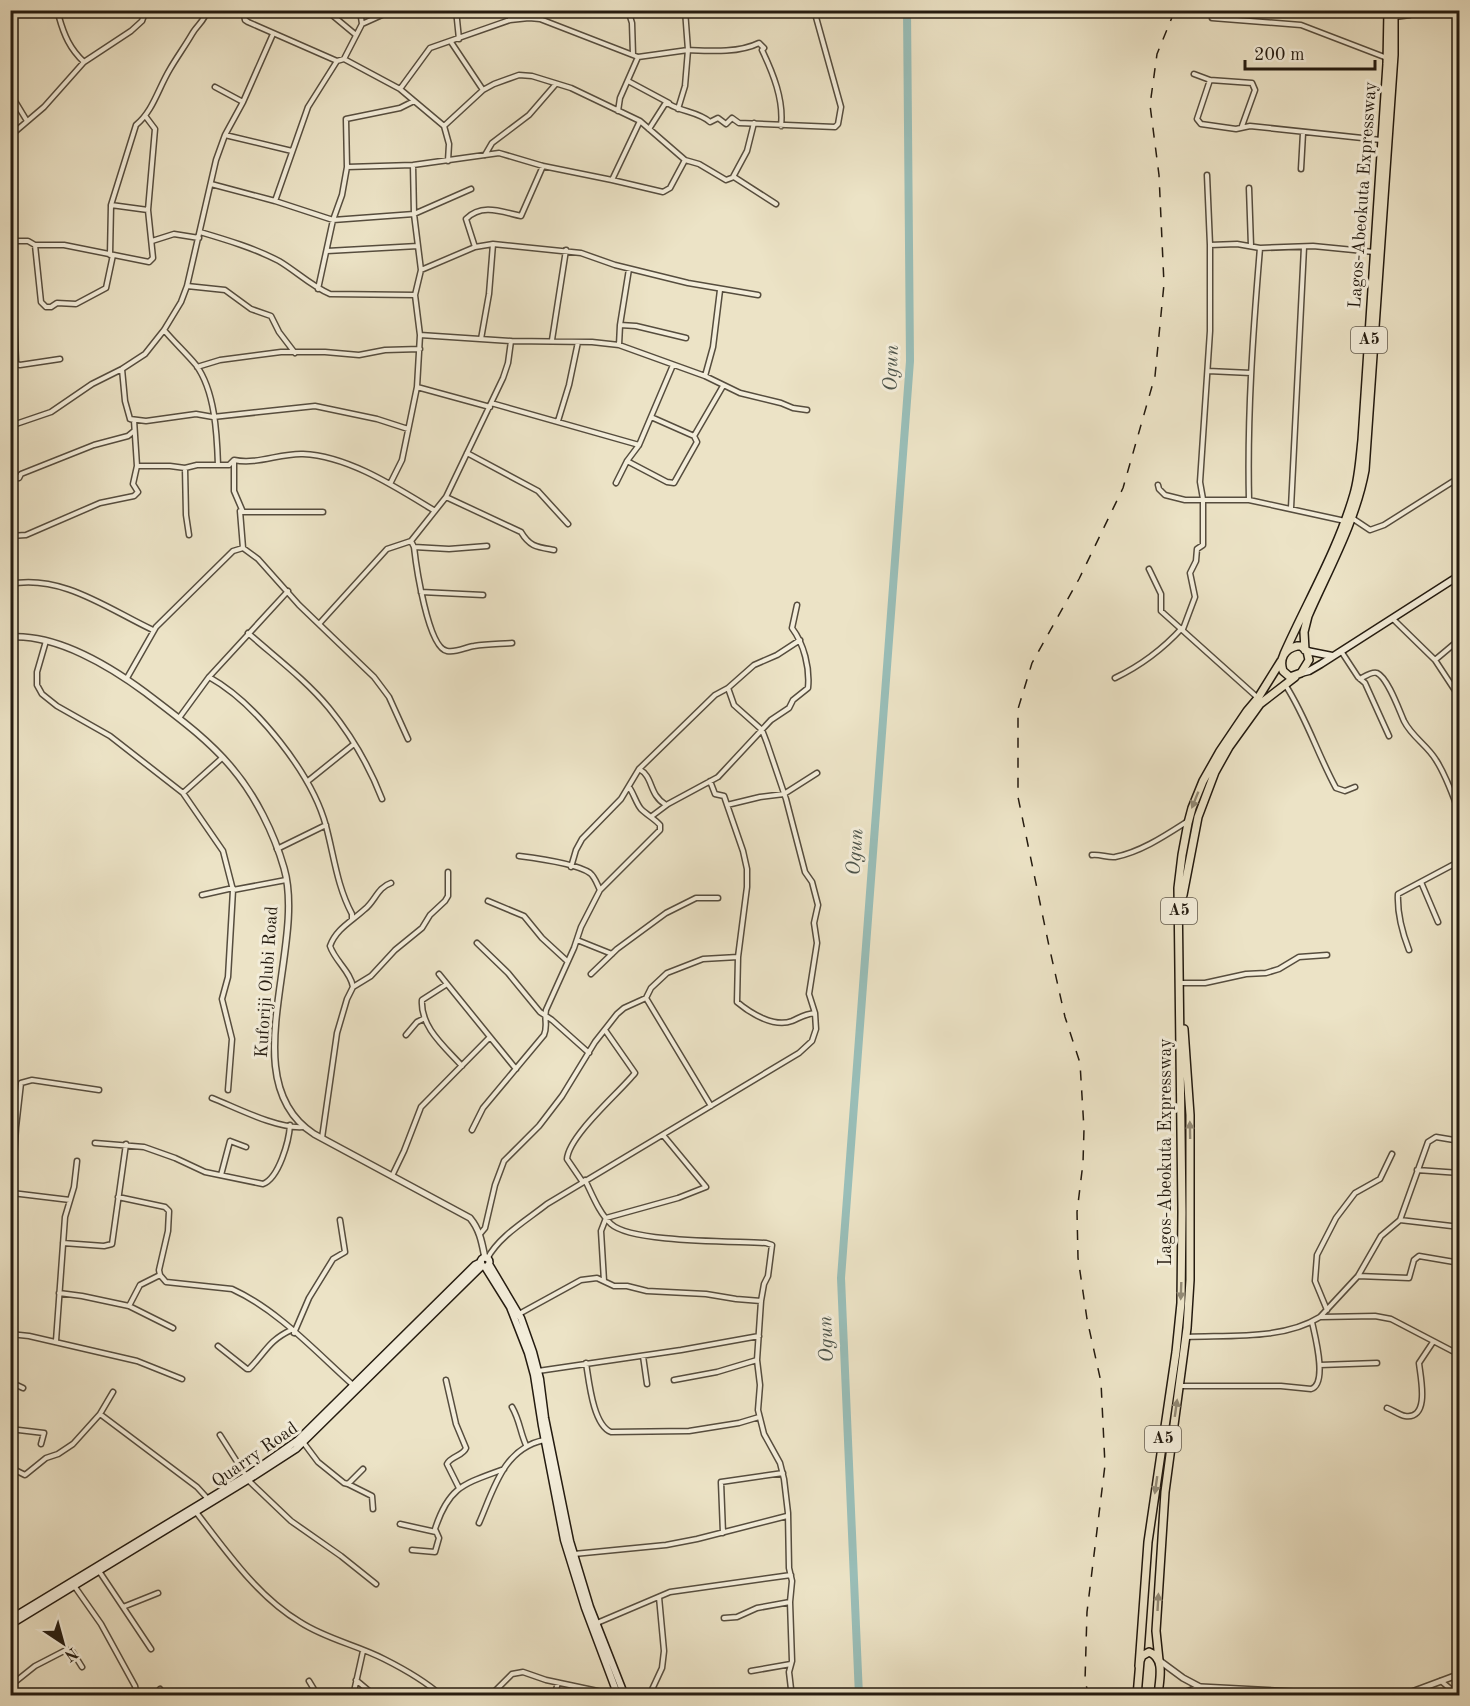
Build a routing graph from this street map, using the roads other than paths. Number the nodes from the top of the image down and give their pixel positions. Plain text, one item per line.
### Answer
1 (14, 10) edge
2 (154, 10) edge
3 (207, 10) edge
4 (243, 10) edge
5 (326, 10) edge
6 (360, 10) edge
7 (393, 10) edge
8 (456, 10) edge
9 (509, 10) edge
10 (628, 10) edge
11 (685, 10) edge
12 (814, 10) edge
13 (1388, 10) edge
14 (143, 12) edge
15 (1396, 13) edge
16 (1410, 15) dead end
17 (59, 17) dead end
18 (1212, 18) dead end
19 (510, 20) junction
20 (362, 24) junction
21 (273, 34) junction
22 (356, 35) junction
23 (459, 39) junction
24 (451, 42) junction
25 (688, 50) junction
26 (636, 56) junction
27 (10, 57) edge
28 (1388, 58) junction
29 (344, 59) junction
30 (337, 61) junction
31 (84, 62) junction
32 (1194, 75) dead end
33 (1210, 80) junction
34 (628, 81) junction
35 (556, 84) junction
36 (215, 87) dead end
37 (400, 89) junction
38 (483, 90) junction
39 (10, 93) edge
40 (414, 101) junction
41 (243, 102) junction
42 (669, 104) junction
43 (678, 109) junction
44 (618, 111) junction
45 (147, 117) junction
46 (27, 121) junction
47 (640, 121) junction
48 (754, 123) junction
49 (444, 126) junction
50 (781, 126) junction
51 (1241, 127) junction
52 (649, 129) junction
53 (1304, 133) junction
54 (225, 135) junction
55 (10, 136) edge
56 (1382, 140) junction
57 (292, 151) junction
58 (485, 154) junction
59 (685, 160) junction
60 (448, 161) junction
61 (412, 165) junction
62 (543, 166) junction
63 (347, 167) junction
64 (1301, 169) dead end
65 (1207, 175) dead end
66 (734, 177) junction
67 (612, 180) junction
68 (211, 184) junction
69 (1249, 188) dead end
70 (471, 189) dead end
71 (275, 201) junction
72 (111, 204) junction
73 (776, 204) dead end
74 (148, 210) junction
75 (414, 214) junction
76 (333, 220) junction
77 (200, 232) junction
78 (199, 238) junction
79 (152, 240) junction
80 (10, 241) edge
81 (493, 244) junction
82 (1210, 244) junction
83 (35, 245) junction
84 (418, 246) junction
85 (1251, 246) junction
86 (474, 247) junction
87 (1304, 247) junction
88 (1260, 248) junction
89 (566, 250) junction
90 (327, 251) junction
91 (1374, 252) junction
92 (112, 255) junction
93 (629, 269) junction
94 (421, 270) junction
95 (187, 286) junction
96 (318, 289) junction
97 (720, 290) junction
98 (415, 295) junction
99 (758, 295) dead end
100 (14, 310) dead end
101 (620, 325) junction
102 (164, 330) junction
103 (420, 335) junction
104 (686, 338) dead end
105 (481, 339) junction
106 (552, 340) junction
107 (511, 341) junction
108 (578, 342) junction
109 (619, 345) junction
110 (420, 349) junction
111 (294, 353) junction
112 (60, 359) dead end
113 (10, 364) edge
114 (16, 364) junction
115 (673, 365) junction
116 (197, 367) junction
117 (122, 369) junction
118 (1208, 371) junction
119 (1251, 373) junction
120 (705, 376) junction
121 (723, 386) junction
122 (417, 387) junction
123 (490, 405) junction
124 (807, 410) dead end
125 (213, 417) junction
126 (651, 417) junction
127 (130, 419) junction
128 (558, 421) junction
129 (10, 426) edge
130 (408, 429) junction
131 (135, 430) junction
132 (694, 436) junction
133 (639, 445) junction
134 (467, 453) junction
135 (234, 460) junction
136 (627, 461) junction
137 (219, 465) junction
138 (137, 466) junction
139 (185, 468) junction
140 (10, 477) edge
141 (1460, 477) edge
142 (616, 483) dead end
143 (390, 484) junction
144 (1158, 485) dead end
145 (446, 497) junction
146 (1203, 499) junction
147 (1249, 500) junction
148 (1291, 508) junction
149 (435, 511) junction
150 (243, 512) junction
151 (323, 512) dead end
152 (1348, 520) junction
153 (568, 524) dead end
154 (189, 535) dead end
155 (10, 536) edge
156 (411, 541) junction
157 (414, 546) junction
158 (486, 546) dead end
159 (243, 548) junction
160 (554, 550) dead end
161 (1149, 569) dead end
162 (1460, 575) edge
163 (10, 584) edge
164 (288, 591) junction
165 (421, 592) junction
166 (483, 595) dead end
167 (797, 605) dead end
168 (1393, 618) junction
169 (319, 624) junction
170 (1182, 629) junction
171 (153, 630) junction
172 (248, 633) junction
173 (10, 637) edge
174 (1460, 639) edge
175 (800, 640) junction
176 (46, 641) junction
177 (512, 643) dead end
178 (1306, 651) junction
179 (1340, 651) junction
180 (1333, 656) junction
181 (1282, 658) junction
182 (1435, 660) junction
183 (1298, 675) junction
184 (209, 677) junction
185 (127, 678) junction
186 (1115, 678) dead end
187 (1360, 679) junction
188 (1286, 686) junction
189 (728, 688) junction
190 (1459, 695) edge
191 (1258, 698) junction
192 (179, 718) junction
193 (762, 730) junction
194 (1389, 736) dead end
195 (408, 739) dead end
196 (354, 744) junction
197 (222, 758) junction
198 (639, 769) junction
199 (817, 773) dead end
200 (308, 782) junction
201 (711, 782) junction
202 (629, 787) junction
203 (1355, 787) dead end
204 (183, 793) junction
205 (784, 794) junction
206 (382, 799) dead end
207 (666, 805) junction
208 (727, 805) junction
209 (1460, 815) edge
210 (652, 816) junction
211 (1189, 821) junction
212 (326, 825) junction
213 (277, 849) junction
214 (1092, 855) dead end
215 (519, 856) dead end
216 (1460, 861) edge
217 (571, 867) junction
218 (448, 872) dead end
219 (286, 880) junction
220 (1421, 882) junction
221 (391, 883) dead end
222 (233, 889) junction
223 (600, 890) junction
224 (202, 895) dead end
225 (718, 898) dead end
226 (488, 901) dead end
227 (352, 919) junction
228 (1438, 922) dead end
229 (577, 940) junction
230 (477, 943) dead end
231 (1409, 950) dead end
232 (612, 954) junction
233 (1327, 955) dead end
234 (738, 957) junction
235 (567, 961) junction
236 (439, 974) dead end
237 (591, 974) dead end
238 (1182, 983) junction
239 (447, 984) junction
240 (353, 987) junction
241 (646, 998) junction
242 (815, 1013) junction
243 (545, 1016) junction
244 (423, 1019) junction
245 (604, 1030) junction
246 (406, 1035) dead end
247 (490, 1037) junction
248 (589, 1054) junction
249 (462, 1066) junction
250 (516, 1069) junction
251 (99, 1090) dead end
252 (228, 1090) dead end
253 (212, 1098) dead end
254 (711, 1106) junction
255 (290, 1125) junction
256 (303, 1127) junction
257 (472, 1130) dead end
258 (13, 1132) edge
259 (663, 1135) junction
260 (322, 1138) junction
261 (1460, 1140) edge
262 (95, 1143) dead end
263 (126, 1144) junction
264 (246, 1147) dead end
265 (1392, 1154) dead end
266 (77, 1161) dead end
267 (1417, 1170) junction
268 (1460, 1173) edge
269 (221, 1175) junction
270 (392, 1176) junction
271 (583, 1181) junction
272 (12, 1193) junction
273 (118, 1197) junction
274 (70, 1200) junction
275 (606, 1218) junction
276 (1400, 1220) junction
277 (340, 1221) dead end
278 (10, 1226) edge
279 (1460, 1227) edge
280 (480, 1234) junction
281 (63, 1244) junction
282 (485, 1262) junction
283 (1460, 1263) edge
284 (160, 1275) junction
285 (1358, 1276) junction
286 (604, 1281) junction
287 (59, 1293) junction
288 (761, 1301) junction
289 (129, 1306) junction
290 (1327, 1310) junction
291 (519, 1315) junction
292 (1320, 1317) junction
293 (1312, 1322) junction
294 (173, 1328) dead end
295 (293, 1331) junction
296 (10, 1334) edge
297 (759, 1336) junction
298 (1186, 1337) junction
299 (56, 1341) junction
300 (1432, 1342) junction
301 (218, 1346) dead end
302 (1460, 1355) edge
303 (643, 1356) junction
304 (757, 1360) junction
305 (586, 1363) junction
306 (1377, 1363) dead end
307 (1320, 1365) junction
308 (538, 1371) junction
309 (1173, 1371) junction
310 (1181, 1371) junction
311 (182, 1379) dead end
312 (446, 1380) dead end
313 (674, 1380) dead end
314 (10, 1382) edge
315 (647, 1384) dead end
316 (353, 1386) junction
317 (1179, 1386) junction
318 (23, 1388) dead end
319 (112, 1392) dead end
320 (512, 1407) dead end
321 (1387, 1408) dead end
322 (100, 1414) junction
323 (759, 1417) junction
324 (10, 1429) edge
325 (220, 1435) dead end
326 (545, 1440) junction
327 (303, 1443) junction
328 (41, 1444) dead end
329 (526, 1445) junction
330 (504, 1468) junction
331 (10, 1469) edge
332 (363, 1469) dead end
333 (783, 1473) junction
334 (247, 1478) junction
335 (348, 1484) junction
336 (459, 1488) junction
337 (208, 1499) junction
338 (373, 1509) dead end
339 (196, 1512) junction
340 (787, 1516) junction
341 (479, 1523) dead end
342 (400, 1524) dead end
343 (436, 1532) junction
344 (723, 1533) junction
345 (412, 1550) dead end
346 (574, 1554) junction
347 (99, 1571) junction
348 (791, 1575) junction
349 (376, 1584) dead end
350 (75, 1587) junction
351 (158, 1593) dead end
352 (659, 1597) junction
353 (790, 1602) junction
354 (123, 1607) junction
355 (724, 1618) dead end
356 (10, 1619) edge
357 (597, 1623) junction
358 (10, 1625) edge
359 (151, 1649) dead end
360 (363, 1651) junction
361 (1159, 1660) junction
362 (791, 1664) junction
363 (82, 1666) dead end
364 (1139, 1666) junction
365 (751, 1671) dead end
366 (1460, 1674) edge
367 (356, 1680) junction
368 (309, 1681) dead end
369 (1441, 1681) junction
370 (558, 1683) junction
371 (1201, 1687) junction
372 (10, 1688) edge
373 (160, 1689) dead end
374 (1190, 1693) edge
375 (1284, 1693) edge
376 (18, 1695) edge
377 (130, 1695) edge
378 (164, 1695) edge
379 (318, 1695) edge
380 (353, 1695) edge
381 (375, 1695) edge
382 (442, 1695) edge
383 (490, 1695) edge
384 (554, 1695) edge
385 (621, 1695) edge
386 (649, 1695) edge
387 (784, 1695) edge
388 (1137, 1695) edge
389 (1158, 1695) edge
390 (1174, 1695) edge
391 (1354, 1695) edge
392 (1369, 1695) edge
393 (1401, 1695) edge
394 (1459, 1695) edge

1 - 27 street
2 - 14 street
3 - 45 street
4 - 21 street
5 - 22 street
6 - 20 street
7 - 20 street
8 - 23 street
9 - 19 street
10 - 26 street
11 - 25 street
12 - 50 street
13 - 28 highway, Lagos-Abeokuta Expressway / A5
14 - 31 street
15 - 16 street
15 - 152 highway, Lagos-Abeokuta Expressway / A5
17 - 31 street
18 - 28 street
19 - 23 street
19 - 26 street
20 - 22 street
21 - 30 street
21 - 41 street
22 - 29 street
23 - 24 street
24 - 37 street
24 - 38 street
25 - 26 street
25 - 43 street
25 - 50 street
26 - 34 street
28 - 56 highway, Lagos-Abeokuta Expressway / A5
29 - 30 street
29 - 37 street
30 - 57 street
31 - 46 street
32 - 33 street
33 - 51 street
33 - 51 street
34 - 42 street
34 - 44 street
35 - 38 street
35 - 44 street
35 - 58 street
36 - 41 street
37 - 40 street
38 - 49 street
39 - 46 street
40 - 49 street
40 - 63 street
41 - 54 street
42 - 43 street
42 - 52 street
43 - 48 street
44 - 47 street
45 - 72 street
45 - 74 street
46 - 55 street
47 - 52 street
47 - 67 street
48 - 50 street
48 - 66 street
49 - 60 street
51 - 53 street
52 - 59 street
53 - 56 street
53 - 64 street
54 - 57 street
54 - 68 street
56 - 91 highway, Lagos-Abeokuta Expressway / A5
57 - 71 street
58 - 60 street
58 - 62 street
59 - 66 street
59 - 67 street
60 - 61 street
61 - 63 street
61 - 75 street
62 - 67 street
62 - 86 street
63 - 76 street
65 - 82 street
66 - 73 street
68 - 71 street
68 - 77 street
69 - 85 street
70 - 75 street
71 - 76 street
72 - 74 street
72 - 92 street
74 - 79 street
75 - 76 street
75 - 84 street
76 - 90 street
77 - 78 street
77 - 96 street
78 - 79 street
78 - 95 street
79 - 92 street
80 - 83 street
81 - 86 street
81 - 89 street
81 - 105 street
82 - 85 street
82 - 118 street
83 - 92 street
83 - 92 street
84 - 90 street
84 - 94 street
85 - 88 street
86 - 94 street
87 - 88 street
87 - 91 street
87 - 148 street
88 - 119 street
89 - 93 street
89 - 106 street
90 - 96 street
91 - 152 highway, Lagos-Abeokuta Expressway / A5
93 - 97 street
93 - 101 street
94 - 98 street
95 - 102 street
95 - 111 street
96 - 98 street
97 - 99 street
97 - 120 street
98 - 103 street
100 - 114 street
101 - 104 street
101 - 109 street
102 - 116 street
102 - 117 street
103 - 105 street
103 - 110 street
105 - 107 street
106 - 107 street
106 - 108 street
107 - 123 street
108 - 109 street
108 - 128 street
109 - 115 street
110 - 111 street
110 - 122 street
111 - 116 street
112 - 114 street
113 - 114 street
115 - 120 street
115 - 126 street
116 - 125 street
117 - 127 street
117 - 129 street
118 - 119 street
118 - 146 street
119 - 147 street
120 - 121 street
121 - 124 street
121 - 132 street
122 - 123 street
122 - 130 street
123 - 128 street
123 - 134 street
125 - 127 street
125 - 130 street
125 - 137 street
126 - 132 street
126 - 133 street
127 - 131 street
128 - 133 street
130 - 143 street
131 - 138 street
131 - 140 street
132 - 136 street
133 - 136 street
134 - 145 street
134 - 153 street
135 - 137 street
135 - 143 street
135 - 150 street
136 - 142 street
137 - 139 street
138 - 139 street
138 - 155 street
139 - 154 street
141 - 152 street
143 - 149 street
144 - 146 street
145 - 149 street
145 - 160 street
146 - 147 street
146 - 170 street
147 - 148 street
148 - 152 street
149 - 156 street
150 - 151 street
150 - 159 street
152 - 178 highway, Lagos-Abeokuta Expressway / A5
152 - 181 highway, Lagos-Abeokuta Expressway / A5
156 - 157 street
156 - 169 street
157 - 158 street
157 - 165 street
159 - 164 street
159 - 171 street
161 - 170 street
162 - 168 main road
163 - 171 street
164 - 169 street
164 - 172 street
165 - 166 street
165 - 177 street
167 - 175 street
168 - 179 main road
168 - 182 street
169 - 195 street
170 - 186 street
170 - 191 street
171 - 185 street
172 - 184 street
172 - 196 street
173 - 176 street, Kuforiji Olubi Road
174 - 182 street
175 - 189 street
175 - 193 street
176 - 185 street, Kuforiji Olubi Road
176 - 204 street
178 - 180 main road
178 - 181 highway
178 - 183 highway, A5
179 - 180 main road
179 - 187 street
180 - 183 main road
181 - 183 highway
181 - 191 highway, Lagos-Abeokuta Expressway / A5
182 - 190 street
183 - 188 highway, Lagos-Abeokuta Expressway / A5
184 - 192 street
184 - 200 street
185 - 192 street, Kuforiji Olubi Road
187 - 194 street
187 - 209 street
188 - 203 street
188 - 238 highway, Lagos-Abeokuta Expressway / A5
189 - 193 street
189 - 198 street
191 -> 211 highway, Lagos-Abeokuta Expressway / A5
192 - 197 street, Kuforiji Olubi Road
193 - 201 street
193 - 205 street
196 - 200 street
196 - 206 street
197 - 204 street
197 - 213 street, Kuforiji Olubi Road
198 - 202 street
198 - 207 street
199 - 205 street
200 - 212 street
201 - 207 street
201 - 208 street
202 - 210 street
202 - 217 street
204 - 222 street
205 - 208 street
205 - 242 street
207 - 210 street
208 - 234 street
210 - 223 street
211 - 214 street
211 -> 309 highway, Lagos-Abeokuta Expressway / A5
212 - 213 street
212 - 227 street
213 - 219 street, Kuforiji Olubi Road
215 - 217 street
216 - 220 street
217 - 223 street
218 - 240 street
219 - 222 street
219 - 256 street, Kuforiji Olubi Road
220 - 228 street
220 - 231 street
221 - 227 street
222 - 224 street
222 - 252 street
223 - 229 street
225 - 232 street
226 - 235 street
227 - 240 street
229 - 232 street
229 - 235 street
230 - 243 street
232 - 237 street
233 - 238 street
234 - 241 street
234 - 242 street
235 - 243 street
236 - 239 street
298 -> 238 highway, Lagos-Abeokuta Expressway / A5
239 - 244 street
239 - 247 street
240 - 260 street
241 - 245 street
241 - 254 street
242 - 254 street
243 - 248 street
243 - 250 street
244 - 246 street
244 - 249 street
245 - 248 street
245 - 271 street
247 - 249 street
247 - 250 street
248 - 280 street
249 - 270 street
250 - 257 street
251 - 258 street
253 - 255 street
254 - 259 street
255 - 256 street
255 - 269 street
256 - 260 street, Kuforiji Olubi Road
258 - 272 street
259 - 271 street
259 - 275 street
260 - 270 street, Kuforiji Olubi Road
261 - 267 street
262 - 263 street
263 - 269 street
263 - 273 street
264 - 269 street
265 - 290 street
266 - 274 street
267 - 268 street
267 - 276 street
270 - 280 street, Kuforiji Olubi Road
271 - 275 street
271 - 282 street
272 - 274 street
272 - 278 street
273 - 281 street
273 - 284 street
274 - 281 street
275 - 286 street
275 - 288 street
276 - 279 street
276 - 285 street
277 - 295 street
280 - 282 street
281 - 287 street
282 - 291 main road
282 - 316 main road, Quarry Road
282 - 326 main road
282 - 327 main road, Quarry Road
283 - 285 street
284 - 289 street
284 - 295 street
285 - 290 street
286 - 288 street
286 - 291 street
287 - 289 street
287 - 299 street
288 - 297 street
289 - 294 street
290 - 292 street
291 - 308 main road
292 - 293 street
292 - 300 street
293 - 298 street
293 - 307 street
295 - 301 street
295 - 316 street
296 - 299 street
297 - 303 street
297 - 304 street
298 - 310 highway, Lagos-Abeokuta Expressway / A5
299 - 311 street
300 - 302 street
300 - 321 street
303 - 305 street
303 - 315 street
304 - 313 street
304 - 323 street
305 - 308 street
305 - 323 street
306 - 307 street
307 - 317 street
308 - 346 main road
309 - 310 highway
309 -> 364 highway, Lagos-Abeokuta Expressway / A5
310 - 317 highway, Lagos-Abeokuta Expressway / A5
312 - 336 street
314 - 318 street
316 - 334 main road, Quarry Road
361 -> 317 highway, Lagos-Abeokuta Expressway / A5
319 - 322 street
320 - 329 street
322 - 331 street
322 - 337 street
323 - 333 street
324 - 328 street
325 - 334 street
326 - 329 street
326 - 385 main road
327 - 334 main road, Quarry Road
327 - 335 street
329 - 330 street
330 - 336 street
330 - 341 street
332 - 335 street
333 - 340 street
333 - 344 street
334 - 337 main road, Quarry Road
334 - 339 main road, Quarry Road
334 - 349 street
335 - 338 street
336 - 343 street
337 - 356 main road, Quarry Road
339 - 347 main road, Quarry Road
339 - 360 street
340 - 344 street
340 - 348 street
342 - 343 street
343 - 345 street
344 - 346 street
346 - 357 main road
347 - 350 main road, Quarry Road
347 - 354 street
348 - 352 street
348 - 353 street
350 - 358 main road, Quarry Road
350 - 377 street
351 - 354 street
352 - 357 street
352 - 386 street
353 - 355 street
353 - 362 street
354 - 359 street
357 - 385 main road
360 - 367 street
360 - 382 street
361 - 364 highway
361 - 371 street
361 - 389 highway, A5
362 - 365 street
362 - 387 street
363 - 372 street
364 - 388 highway, A5
366 - 369 street
367 - 380 street
367 - 381 street
368 - 379 street
369 - 393 street
369 - 394 street
370 - 383 street
370 - 384 street
370 - 385 street
371 - 374 street
371 - 375 street
372 - 376 street
373 - 378 street
374 - 390 street
375 - 391 street
391 - 392 street

